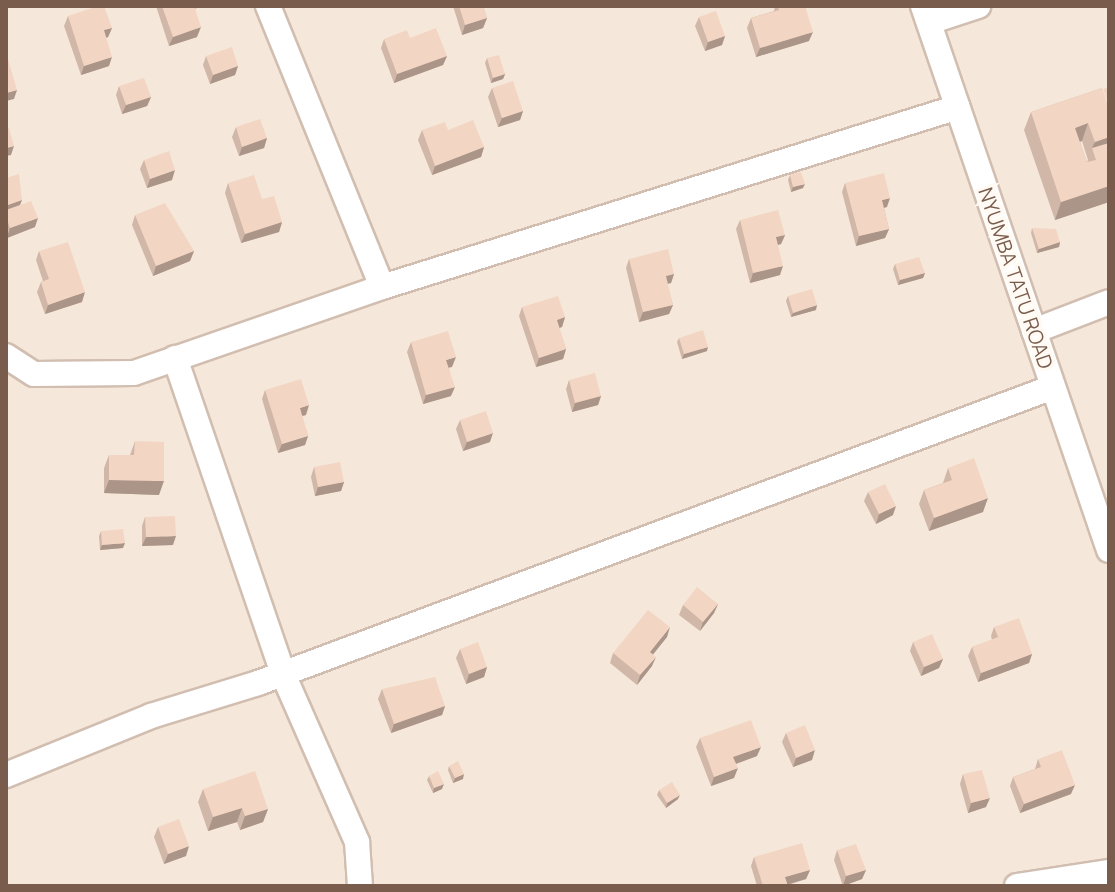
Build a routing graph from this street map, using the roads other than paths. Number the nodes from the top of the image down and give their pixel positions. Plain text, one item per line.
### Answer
1 (268, 6) edge
2 (978, 6) edge
3 (926, 14) edge
4 (958, 107) junction
5 (382, 287) junction
6 (1109, 302) edge
7 (1034, 331) junction
8 (6, 356) edge
9 (175, 358) junction
10 (1053, 387) junction
11 (1109, 550) edge
12 (283, 674) junction
13 (6, 775) edge
14 (1109, 872) edge
15 (360, 886) edge
16 (1017, 886) edge

1 - 5 street
2 - 3 street
3 - 4 street, NYUMBA TATU ROAD
4 - 5 street
4 - 7 street, NYUMBA TATU ROAD
5 - 9 street
6 - 7 street
7 - 10 street, NYUMBA TATU ROAD
8 - 9 street
9 - 12 street
10 - 11 street, NYUMBA TATU ROAD
10 - 12 street
12 - 13 street
12 - 15 street
14 - 16 street

